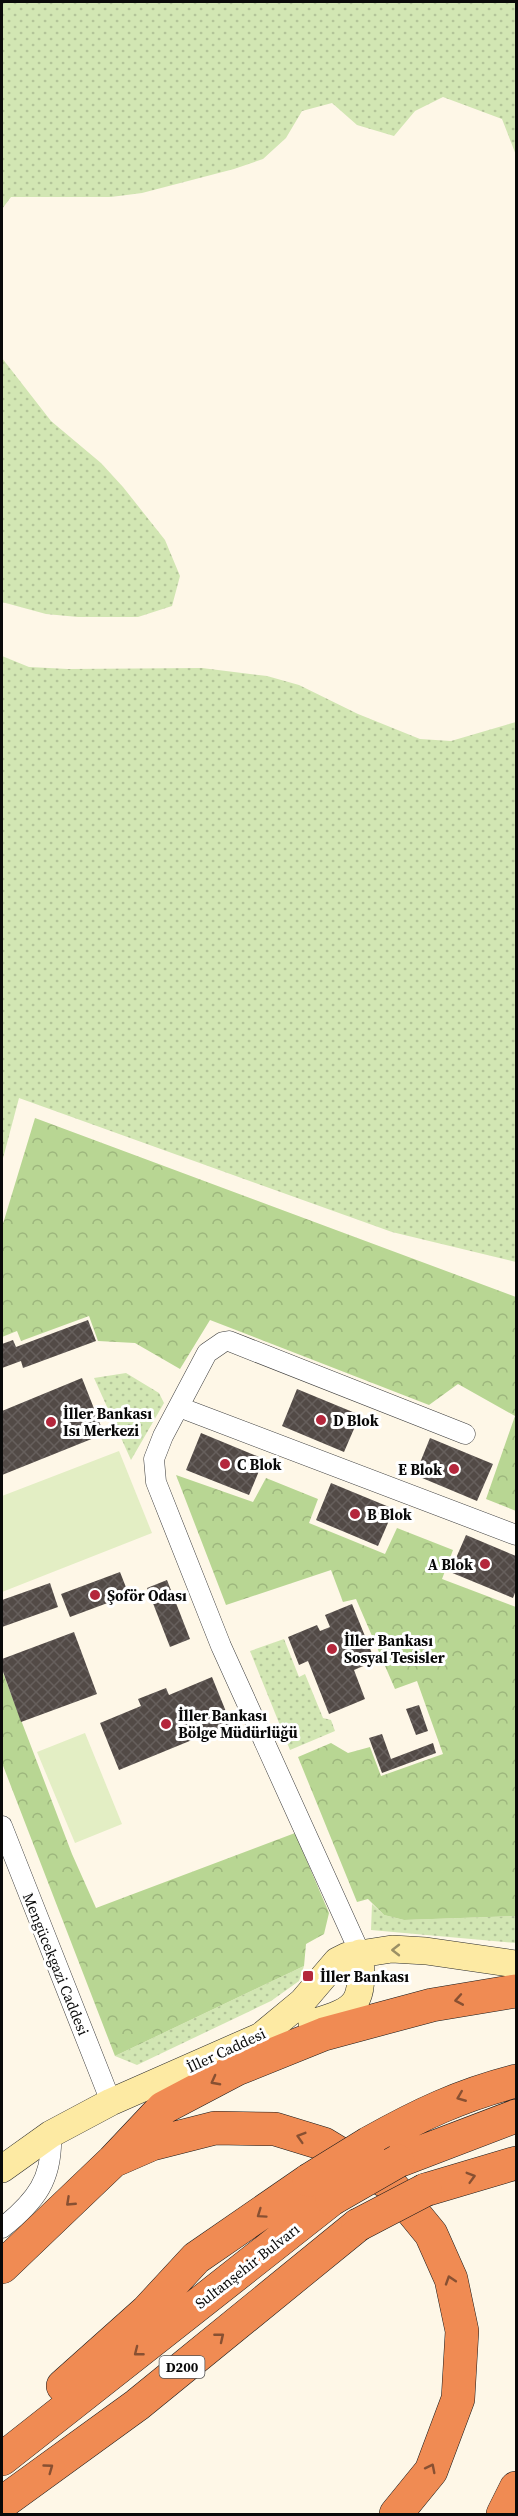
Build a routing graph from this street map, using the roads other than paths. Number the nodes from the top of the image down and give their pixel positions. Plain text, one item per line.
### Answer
1 (178, 1407) junction
2 (465, 1434) dead end
3 (516, 1535) edge
4 (2, 1826) edge
5 (360, 1953) junction
6 (516, 1964) edge
7 (516, 1991) edge
8 (261, 2036) junction
9 (516, 2080) edge
10 (111, 2102) junction
11 (516, 2116) edge
12 (51, 2134) junction
13 (113, 2161) junction
14 (516, 2163) edge
15 (2, 2169) edge
16 (321, 2190) junction
17 (2, 2228) edge
18 (2, 2267) edge
19 (2, 2442) edge
20 (2, 2459) edge
21 (516, 2488) edge
22 (2, 2503) edge
23 (396, 2514) edge
24 (503, 2514) edge

1 - 2 street
1 - 3 street
1 - 5 street
4 - 10 street, Mengücekgazi Caddesi
6 -> 5 street, İller Caddesi
5 - 8 street, İller Caddesi
5 - 8 street
7 -> 13 highway
8 - 10 street, İller Caddesi
9 -> 16 highway, bridge
10 - 12 street, İller Caddesi
11 - 16 highway, Sultanşehir Bulvarı / D200, bridge
12 - 15 street, İller Caddesi
12 - 17 street
13 -> 18 highway
23 -> 13 highway
22 -> 14 highway, D200, bridge
16 -> 19 highway
16 -> 20 highway, Sultanşehir Bulvarı / D200
21 - 24 highway

